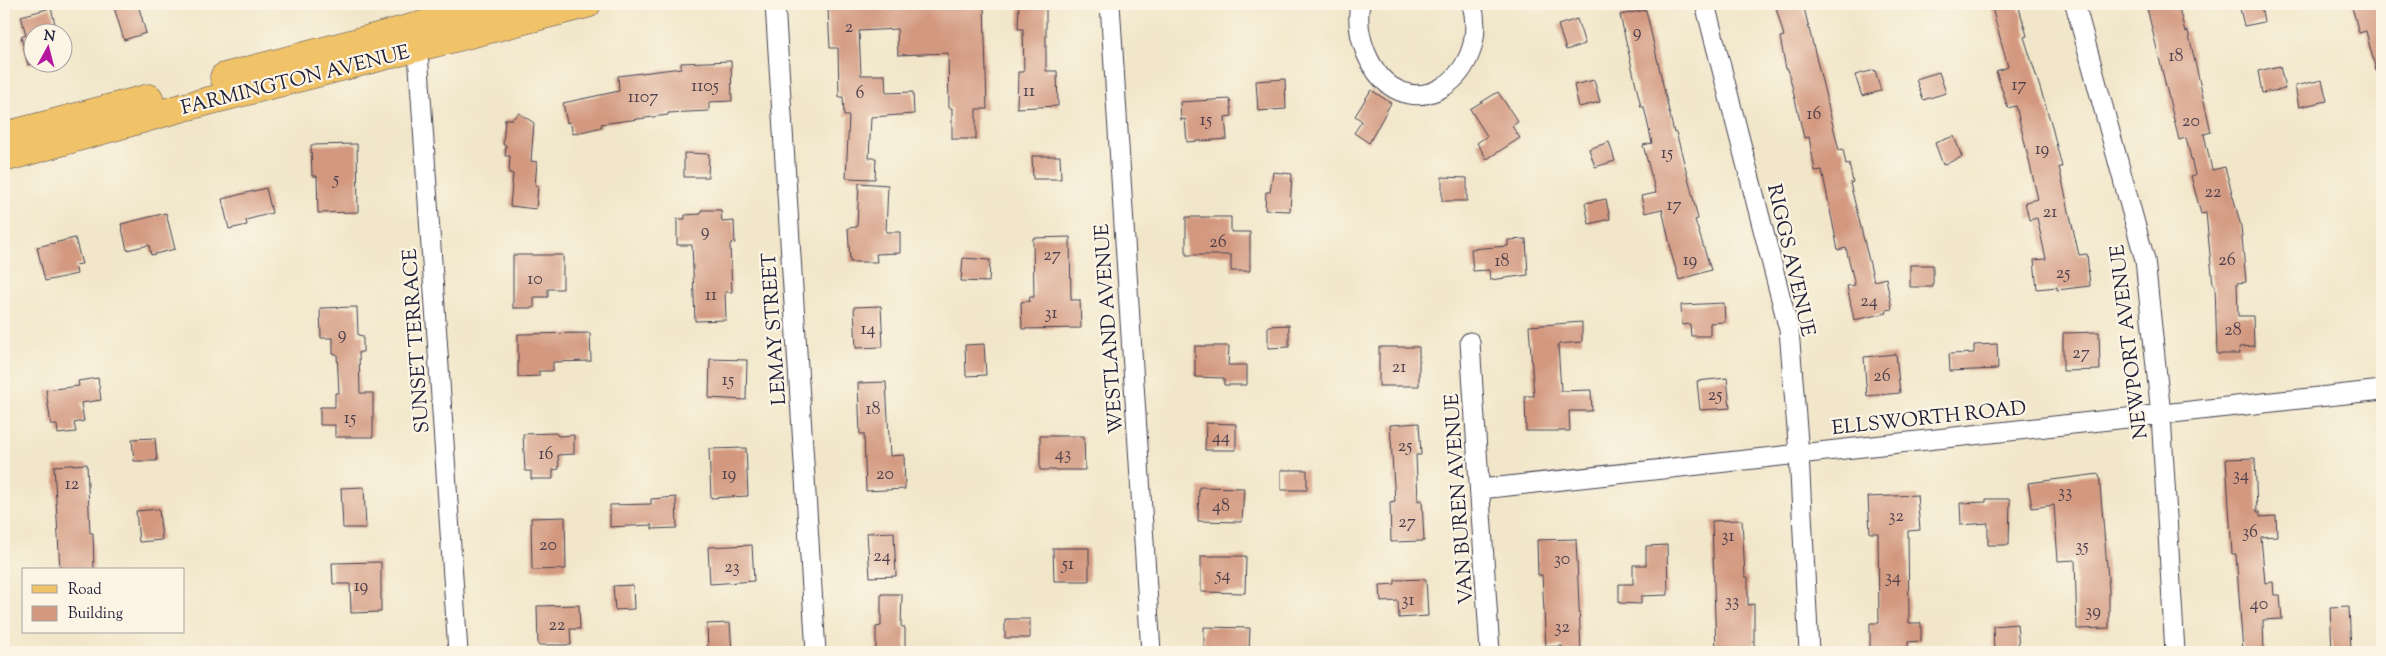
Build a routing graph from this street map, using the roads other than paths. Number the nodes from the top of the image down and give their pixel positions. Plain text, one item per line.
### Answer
1 (503, 4) edge
2 (587, 4) edge
3 (775, 4) edge
4 (1110, 4) edge
5 (1360, 4) edge
6 (1472, 4) edge
7 (1705, 4) edge
8 (2075, 4) edge
9 (461, 18) edge
10 (417, 37) junction
11 (4, 136) edge
12 (4, 158) edge
13 (1470, 342) dead end
14 (2382, 390) edge
15 (2161, 415) junction
16 (1799, 454) junction
17 (1481, 489) junction
18 (458, 652) edge
19 (816, 652) edge
20 (1152, 652) edge
21 (1490, 652) edge
22 (1809, 652) edge
23 (2175, 652) edge

1 - 9 main road, FARMINGTON AVENUE
2 - 9 main road, FARMINGTON AVENUE
3 - 19 street, LEMAY STREET
4 - 20 street, WESTLAND AVENUE
5 - 6 street
7 - 16 street, RIGGS AVENUE
8 - 15 street, NEWPORT AVENUE
9 - 10 main road, FARMINGTON AVENUE
10 - 11 main road, FARMINGTON AVENUE
10 - 12 main road, FARMINGTON AVENUE
10 - 18 street, SUNSET TERRACE
13 - 17 street, VAN BUREN AVENUE
14 - 15 street, ELLSWORTH ROAD
15 - 16 street, ELLSWORTH ROAD
15 - 23 street, NEWPORT AVENUE
16 - 17 street, ELLSWORTH ROAD
16 - 22 street, RIGGS AVENUE
17 - 21 street, VAN BUREN AVENUE

